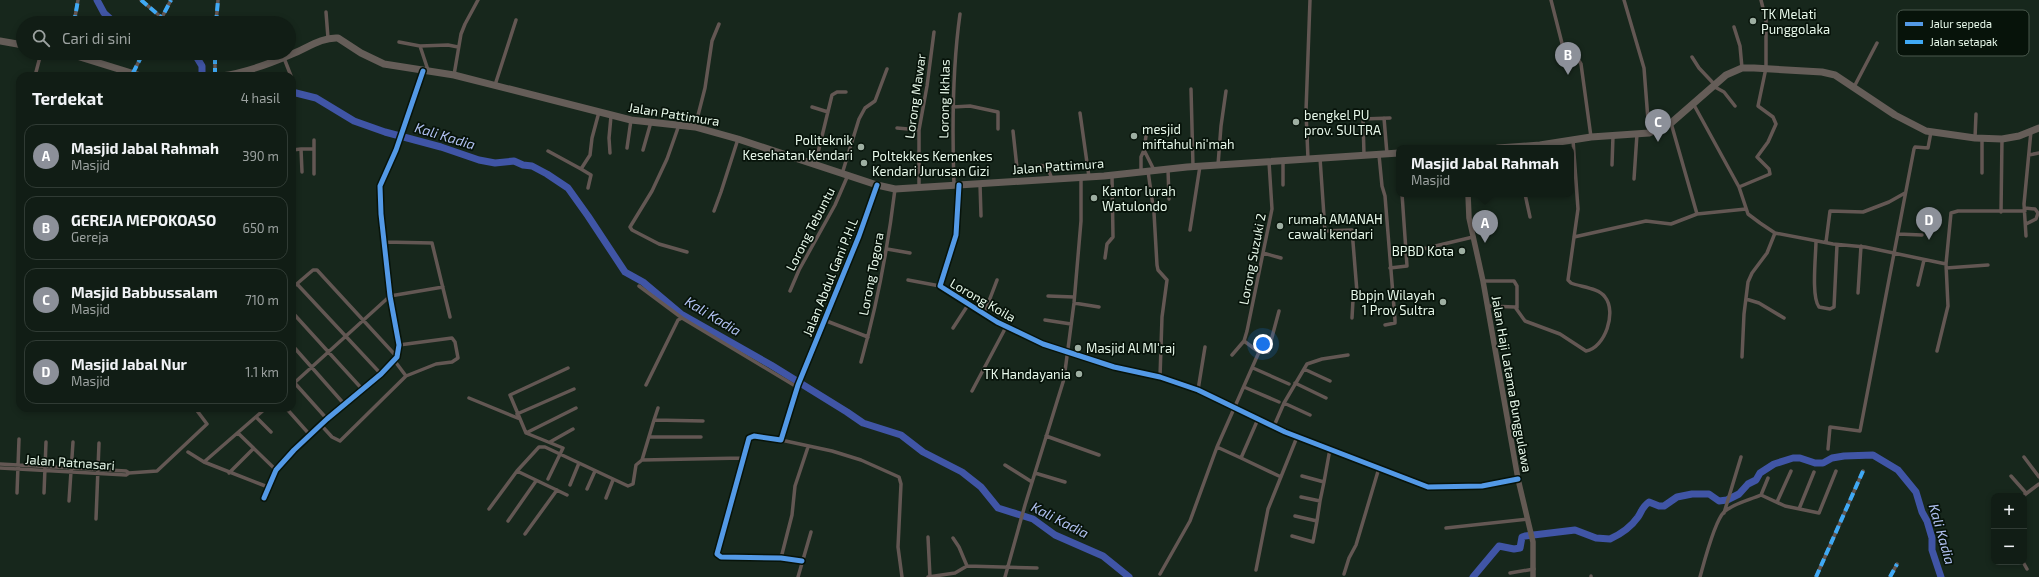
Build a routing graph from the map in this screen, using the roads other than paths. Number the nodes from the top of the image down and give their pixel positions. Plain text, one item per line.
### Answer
1 (78, 0) edge
2 (141, 0) edge
3 (171, 0) edge
4 (218, 0) edge
5 (478, 0) edge
6 (1310, 0) edge
7 (1551, 0) edge
8 (1624, 0) edge
9 (1761, 0) edge
10 (326, 12) dead end
11 (960, 14) dead end
12 (75, 16) edge
13 (160, 16) edge
14 (162, 16) edge
15 (217, 16) edge
16 (516, 20) dead end
17 (719, 24) dead end
18 (1734, 27) dead end
19 (934, 32) dead end
20 (328, 38) junction
21 (0, 41) edge
22 (399, 42) dead end
23 (1877, 43) dead end
24 (16, 44) edge
25 (420, 46) junction
26 (458, 47) junction
27 (296, 53) edge
28 (1692, 57) dead end
29 (39, 60) edge
30 (91, 60) edge
31 (140, 60) edge
32 (215, 60) edge
33 (278, 60) edge
34 (285, 60) edge
35 (1742, 68) junction
36 (1766, 68) junction
37 (887, 69) dead end
38 (426, 71) junction
39 (36, 72) edge
40 (130, 72) edge
41 (134, 72) edge
42 (215, 72) edge
43 (242, 72) edge
44 (289, 72) edge
45 (454, 75) junction
46 (495, 85) junction
47 (1714, 86) junction
48 (1854, 87) junction
49 (1191, 89) dead end
50 (1226, 91) dead end
51 (846, 92) dead end
52 (1694, 105) junction
53 (1735, 106) dead end
54 (812, 107) dead end
55 (953, 107) junction
56 (599, 112) junction
57 (828, 112) junction
58 (1080, 113) dead end
59 (1976, 114) dead end
60 (611, 116) junction
61 (1384, 118) junction
62 (1390, 118) dead end
63 (631, 120) junction
64 (651, 122) junction
65 (1671, 123) junction
66 (680, 125) junction
67 (695, 128) junction
68 (897, 128) dead end
69 (2039, 128) edge
70 (918, 130) junction
71 (998, 130) dead end
72 (1013, 131) dead end
73 (2031, 131) junction
74 (1932, 132) junction
75 (1649, 133) junction
76 (1637, 134) junction
77 (1613, 135) junction
78 (1146, 136) dead end
79 (1591, 136) junction
80 (1978, 138) junction
81 (738, 139) junction
82 (2002, 139) junction
83 (314, 140) dead end
84 (1573, 140) junction
85 (1545, 145) edge
86 (1573, 145) edge
87 (627, 148) dead end
88 (301, 149) junction
89 (314, 149) junction
90 (296, 150) edge
91 (643, 150) dead end
92 (1144, 150) junction
93 (548, 151) dead end
94 (1574, 151) edge
95 (610, 153) dead end
96 (1396, 153) edge
97 (1383, 154) junction
98 (2039, 154) edge
99 (1364, 155) junction
100 (2029, 155) junction
101 (1320, 158) junction
102 (1308, 159) junction
103 (1283, 161) junction
104 (1269, 162) junction
105 (815, 165) junction
106 (1218, 165) junction
107 (1612, 165) dead end
108 (1196, 166) junction
109 (581, 169) junction
110 (1168, 169) junction
111 (1148, 171) junction
112 (302, 172) dead end
113 (1982, 173) dead end
114 (314, 174) dead end
115 (845, 175) junction
116 (1112, 175) junction
117 (1089, 176) junction
118 (1081, 177) junction
119 (1052, 179) junction
120 (1634, 179) dead end
121 (980, 184) junction
122 (877, 185) junction
123 (957, 185) junction
124 (1282, 185) dead end
125 (1739, 187) junction
126 (588, 188) dead end
127 (919, 188) junction
128 (895, 189) junction
129 (1905, 193) junction
130 (1402, 197) edge
131 (1468, 197) edge
132 (1526, 197) edge
133 (1169, 198) dead end
134 (1746, 209) junction
135 (2025, 210) junction
136 (714, 211) dead end
137 (2001, 212) junction
138 (1697, 214) junction
139 (981, 216) dead end
140 (1530, 217) dead end
141 (2026, 224) junction
142 (1190, 230) dead end
143 (1775, 233) junction
144 (1898, 234) junction
145 (1922, 235) dead end
146 (2026, 236) dead end
147 (1473, 237) junction
148 (1574, 237) junction
149 (1816, 241) junction
150 (384, 242) junction
151 (1826, 242) junction
152 (1837, 245) junction
153 (1861, 246) junction
154 (887, 249) junction
155 (687, 252) dead end
156 (910, 253) dead end
157 (1263, 253) junction
158 (1406, 253) junction
159 (1894, 253) junction
160 (1105, 258) dead end
161 (1282, 258) dead end
162 (1924, 260) junction
163 (1988, 265) dead end
164 (1946, 266) junction
165 (1390, 268) junction
166 (908, 280) dead end
167 (997, 280) dead end
168 (1483, 281) junction
169 (297, 284) joint
170 (1918, 284) dead end
171 (639, 286) dead end
172 (940, 286) junction
173 (443, 287) junction
174 (790, 291) dead end
175 (1858, 294) dead end
176 (390, 296) junction
177 (1048, 296) dead end
178 (1074, 297) junction
179 (1746, 299) junction
180 (1074, 303) junction
181 (968, 305) junction
182 (1487, 306) junction
183 (1099, 307) dead end
184 (1517, 308) junction
185 (1278, 311) dead end
186 (984, 314) junction
187 (296, 316) edge
188 (450, 317) dead end
189 (682, 318) junction
190 (1352, 318) dead end
191 (1784, 318) dead end
192 (363, 320) junction
193 (824, 320) junction
194 (1045, 320) dead end
195 (1071, 324) junction
196 (1385, 325) dead end
197 (1006, 327) junction
198 (953, 328) dead end
199 (346, 336) junction
200 (868, 337) junction
201 (1244, 341) junction
202 (399, 345) junction
203 (1205, 347) dead end
204 (296, 349) edge
205 (1937, 351) dead end
206 (328, 352) junction
207 (1068, 352) junction
208 (1259, 352) junction
209 (1232, 355) dead end
210 (1348, 355) dead end
211 (397, 356) junction
212 (1742, 356) dead end
213 (394, 360) junction
214 (862, 362) dead end
215 (312, 367) junction
216 (568, 368) dead end
217 (1254, 368) junction
218 (1304, 369) junction
219 (381, 374) junction
220 (406, 376) junction
221 (1160, 377) junction
222 (296, 380) edge
223 (1330, 381) dead end
224 (1295, 383) junction
225 (1289, 384) dead end
226 (296, 386) edge
227 (646, 386) dead end
228 (798, 386) junction
229 (1244, 387) junction
230 (574, 389) dead end
231 (363, 390) junction
232 (1198, 390) junction
233 (972, 391) dead end
234 (469, 398) dead end
235 (1326, 398) dead end
236 (1279, 402) dead end
237 (1284, 403) junction
238 (345, 405) junction
239 (576, 408) dead end
240 (658, 408) dead end
241 (1234, 408) junction
242 (199, 412) edge
243 (262, 412) edge
244 (290, 412) edge
245 (517, 414) junction
246 (1310, 415) dead end
247 (256, 417) junction
248 (327, 419) junction
249 (520, 419) junction
250 (1258, 419) junction
251 (654, 420) junction
252 (703, 421) dead end
253 (321, 425) junction
254 (1274, 426) junction
255 (573, 429) dead end
256 (271, 432) dead end
257 (238, 433) junction
258 (526, 433) junction
259 (310, 435) junction
260 (1046, 436) junction
261 (1297, 436) junction
262 (649, 437) junction
263 (701, 437) dead end
264 (19, 439) dead end
265 (781, 440) junction
266 (46, 442) dead end
267 (73, 442) dead end
268 (550, 442) junction
269 (99, 443) dead end
270 (808, 447) junction
271 (1218, 447) junction
272 (253, 449) junction
273 (1330, 449) junction
274 (1828, 449) dead end
275 (188, 452) dead end
276 (560, 454) junction
277 (1099, 455) dead end
278 (1741, 457) dead end
279 (2024, 457) dead end
280 (743, 458) junction
281 (1241, 458) junction
282 (642, 460) junction
283 (204, 462) junction
284 (579, 463) junction
285 (0, 464) edge
286 (1005, 465) dead end
287 (18, 467) junction
288 (0, 468) edge
289 (44, 468) junction
290 (1379, 468) junction
291 (72, 470) junction
292 (276, 470) junction
293 (98, 471) junction
294 (595, 471) junction
295 (1791, 471) dead end
296 (1836, 471) dead end
297 (1863, 471) dead end
298 (229, 472) junction
299 (517, 472) junction
300 (1814, 472) dead end
301 (1035, 473) junction
302 (1302, 476) dead end
303 (2011, 476) dead end
304 (1281, 477) junction
305 (2039, 477) edge
306 (1768, 478) dead end
307 (548, 479) dead end
308 (1518, 479) junction
309 (613, 480) junction
310 (536, 481) junction
311 (1032, 482) junction
312 (1065, 482) dead end
313 (1324, 482) junction
314 (2039, 484) edge
315 (570, 485) dead end
316 (268, 487) junction
317 (587, 489) dead end
318 (557, 490) junction
319 (17, 493) dead end
320 (44, 493) dead end
321 (2023, 493) edge
322 (2027, 493) edge
323 (567, 495) dead end
324 (1761, 495) junction
325 (1301, 497) dead end
326 (264, 498) dead end
327 (606, 498) dead end
328 (69, 501) dead end
329 (1320, 501) junction
330 (1777, 502) junction
331 (489, 508) dead end
332 (1798, 509) junction
333 (1724, 513) junction
334 (1295, 516) dead end
335 (96, 519) dead end
336 (1528, 519) junction
337 (508, 520) dead end
338 (1317, 521) junction
339 (1446, 528) dead end
340 (811, 532) dead end
341 (525, 534) dead end
342 (1292, 536) dead end
343 (928, 537) dead end
344 (953, 538) dead end
345 (781, 558) junction
346 (802, 561) junction
347 (1897, 564) dead end
348 (2025, 565) edge
349 (967, 566) junction
350 (1009, 566) junction
351 (1038, 568) dead end
352 (1534, 568) junction
353 (2027, 568) dead end
354 (1256, 570) dead end
355 (1510, 573) dead end
356 (1160, 574) dead end
357 (1344, 574) dead end
358 (798, 577) edge
359 (899, 577) edge
360 (903, 577) edge
361 (929, 577) edge
362 (1005, 577) edge
363 (1533, 577) edge
364 (1700, 577) edge
365 (1816, 577) edge
366 (1890, 577) edge

1 - 12 street
2 - 13 street
3 - 14 street
4 - 15 street
5 - 26 street
6 - 102 street
7 - 79 street
8 - 75 street
9 - 36 street
10 - 20 street
11 - 55 street, Lorong Ikhlas
16 - 46 street
17 - 67 street
18 - 35 street
19 - 70 street, Lorong Mawar
20 - 27 highway
20 - 38 highway, Jalan Pattimura
21 - 24 highway
22 - 25 street
23 - 48 street
25 - 26 street
25 - 38 street
26 - 45 street
28 - 47 street
29 - 39 street
30 - 40 highway
31 - 41 street
32 - 42 street
33 - 43 highway
34 - 44 street
35 - 36 highway
35 - 47 highway
36 - 48 highway
36 - 125 street
37 - 115 street, Lorong Tebuntu
38 - 45 highway, Jalan Pattimura
38 - 150 street
45 - 46 highway, Jalan Pattimura
46 - 56 highway, Jalan Pattimura
47 - 52 highway
47 - 53 street
48 - 74 highway
49 - 108 street
50 - 106 street
51 - 57 street
52 - 65 highway
52 - 125 street
54 - 57 street
55 - 71 street
55 - 123 street, Lorong Ikhlas
56 - 60 highway, Jalan Pattimura
56 - 109 street
57 - 105 street
58 - 117 street
59 - 80 street
60 - 63 highway, Jalan Pattimura
60 - 95 street
61 - 62 street
61 - 97 street
61 - 99 street
63 - 64 highway, Jalan Pattimura
63 - 87 street
64 - 66 highway, Jalan Pattimura
64 - 91 street
65 - 75 highway
65 - 138 street
66 - 67 highway, Jalan Pattimura
66 - 155 street
67 - 81 highway, Jalan Pattimura
68 - 70 street
69 - 73 highway
70 - 127 street, Lorong Mawar
72 - 119 street
73 - 82 highway
73 - 100 street
74 - 80 highway
74 - 129 street
75 - 76 highway
76 - 77 highway
76 - 120 street
77 - 79 highway
77 - 107 street
78 - 92 street
79 - 84 highway
80 - 82 highway
80 - 113 street
81 - 105 highway, Jalan Pattimura
81 - 136 street
82 - 137 street
83 - 89 street
84 - 85 highway
84 - 86 street
88 - 89 street
88 - 90 street
88 - 112 street
89 - 114 street
92 - 111 street
92 - 111 street
93 - 109 street
94 - 148 street
96 - 97 highway, Jalan Pattimura
97 - 99 highway, Jalan Pattimura
97 - 165 street
98 - 100 street
99 - 101 highway, Jalan Pattimura
100 - 135 street
101 - 102 highway, Jalan Pattimura
101 - 190 street
102 - 103 highway, Jalan Pattimura
103 - 104 highway, Jalan Pattimura
103 - 124 street
104 - 106 highway, Jalan Pattimura
104 - 157 street, Lorong Suzuki 2
105 - 115 highway, Jalan Pattimura
106 - 108 highway, Jalan Pattimura
108 - 110 highway, Jalan Pattimura
108 - 142 street
109 - 126 street
110 - 111 highway, Jalan Pattimura
110 - 133 street
111 - 116 highway, Jalan Pattimura
111 - 221 street
115 - 122 highway, Jalan Pattimura
115 - 174 street, Lorong Tebuntu
116 - 117 highway, Jalan Pattimura
116 - 160 street
117 - 118 highway, Jalan Pattimura
118 - 119 highway, Jalan Pattimura
118 - 178 street
119 - 121 highway, Jalan Pattimura
121 - 123 highway, Jalan Pattimura
121 - 139 street
122 - 128 highway, Jalan Pattimura
122 - 193 street, Jalan Abdul Gani P.H.L
123 - 127 highway, Jalan Pattimura
123 - 172 street, Lorong Koila
125 - 134 street
127 - 128 highway, Jalan Pattimura
128 - 154 street, Lorong Togora
129 - 144 street
129 - 151 street
130 - 158 street
131 - 147 main road, Jalan Haji Latama Bunggulawa
132 - 140 street
134 - 138 street
134 - 143 street
135 - 137 street
135 - 141 street
135 - 141 street
137 - 164 street
138 - 148 street
141 - 146 street
143 - 149 street
143 - 179 street
144 - 145 street
144 - 159 street
147 - 158 street
147 - 168 main road, Jalan Haji Latama Bunggulawa
148 - 184 street
149 - 151 street
149 - 152 street
150 - 173 street
150 - 176 street
151 - 152 street
152 - 153 street
153 - 159 street
153 - 175 street
154 - 156 street
154 - 200 street, Lorong Togora
157 - 161 street
157 - 201 street, Lorong Suzuki 2
158 - 165 street
159 - 162 street
159 - 274 street
162 - 164 street
162 - 170 street
163 - 164 street
164 - 205 street
165 - 196 street
166 - 172 street
167 - 186 street
168 - 182 main road, Jalan Haji Latama Bunggulawa
168 - 184 street
169 - 192 street
169 - 199 street
171 - 189 street
172 - 181 street, Lorong Koila
173 - 176 street
173 - 188 street
176 - 192 street
176 - 202 street
177 - 178 street
178 - 180 street
179 - 191 street
179 - 212 street
180 - 183 street
180 - 195 street
181 - 186 street, Lorong Koila
181 - 198 street
182 - 184 street
182 - 308 main road, Jalan Haji Latama Bunggulawa
185 - 208 street
186 - 197 street, Lorong Koila
187 - 206 street
189 - 227 street
189 - 228 street
192 - 199 street
192 - 211 street
193 - 200 street
193 - 228 street, Jalan Abdul Gani P.H.L
194 - 195 street
195 - 207 street
197 - 207 street, Lorong Koila
197 - 233 street
199 - 206 street
199 - 219 street
200 - 214 street, Lorong Togora
201 - 208 street
201 - 209 street, Lorong Suzuki 2
202 - 211 street
202 - 220 street
203 - 232 street
204 - 215 street
206 - 215 street
206 - 231 street
207 - 221 street, Lorong Koila
207 - 260 street
208 - 217 street
210 - 218 street
211 - 213 street
213 - 219 street
213 - 220 street
215 - 222 street
215 - 238 street
216 - 245 street
217 - 225 street
217 - 229 street
218 - 223 street
218 - 224 street
219 - 231 street
220 - 253 street
221 - 232 street, Lorong Koila
224 - 235 street
224 - 237 street
226 - 248 street
228 - 265 street, Jalan Abdul Gani P.H.L
229 - 236 street
229 - 241 street
230 - 245 street
231 - 238 street
232 - 241 street, Lorong Koila
234 - 249 street
237 - 246 street
237 - 254 street
238 - 248 street
239 - 258 street
240 - 251 street
241 - 250 street, Lorong Koila
241 - 271 street
242 - 293 street, Jalan Ratnasari
243 - 247 street
244 - 259 street
245 - 249 street
247 - 256 street
247 - 257 street
248 - 253 street
249 - 258 street
250 - 254 street, Lorong Koila
250 - 281 street
251 - 252 street
251 - 262 street
253 - 259 street
254 - 261 street, Lorong Koila
255 - 268 street
257 - 272 street
257 - 283 street
258 - 268 street
259 - 292 street
260 - 277 street
260 - 301 street
261 - 273 street, Lorong Koila
261 - 304 street
262 - 263 street
262 - 282 street
264 - 287 street
265 - 270 street
265 - 280 street
266 - 289 street
267 - 291 street
268 - 276 street
269 - 293 street
270 - 345 street
270 - 360 street
271 - 281 street
271 - 356 street
272 - 292 street
272 - 298 street
273 - 290 street, Lorong Koila
273 - 313 street
275 - 283 street
276 - 284 street
276 - 299 street
276 - 307 street
278 - 333 street
279 - 305 street
280 - 282 street
280 - 345 street
281 - 304 street
282 - 309 street
283 - 298 street
284 - 294 street
284 - 315 street
285 - 287 street, Jalan Ratnasari
286 - 311 street
287 - 288 street, Jalan Ratnasari
287 - 289 street, Jalan Ratnasari
287 - 319 street
289 - 291 street, Jalan Ratnasari
289 - 320 street
290 - 308 street, Lorong Koila
290 - 357 street
291 - 293 street, Jalan Ratnasari
291 - 328 street
292 - 316 street
293 - 335 street
294 - 309 street
294 - 317 street
295 - 330 street
296 - 332 street
297 - 365 street
298 - 316 street
299 - 310 street
299 - 331 street
300 - 332 street
301 - 311 street
301 - 312 street
302 - 313 street
303 - 321 street
304 - 354 street
306 - 324 street
308 - 336 main road, Jalan Haji Latama Bunggulawa
309 - 327 street
310 - 318 street
310 - 337 street
311 - 350 street
313 - 329 street
314 - 322 street
316 - 326 street
318 - 323 street
318 - 341 street
324 - 330 street
324 - 333 street
325 - 329 street
329 - 338 street
330 - 332 street
333 - 364 street
334 - 338 street
336 - 339 street
336 - 352 main road, Jalan Haji Latama Bunggulawa
338 - 342 street
340 - 346 street
343 - 361 street
344 - 349 street
345 - 346 street
346 - 358 street
347 - 366 street
348 - 353 street
349 - 350 street
349 - 361 street
350 - 351 street
350 - 362 street
352 - 355 street
352 - 363 main road, Jalan Haji Latama Bunggulawa
359 - 360 street

